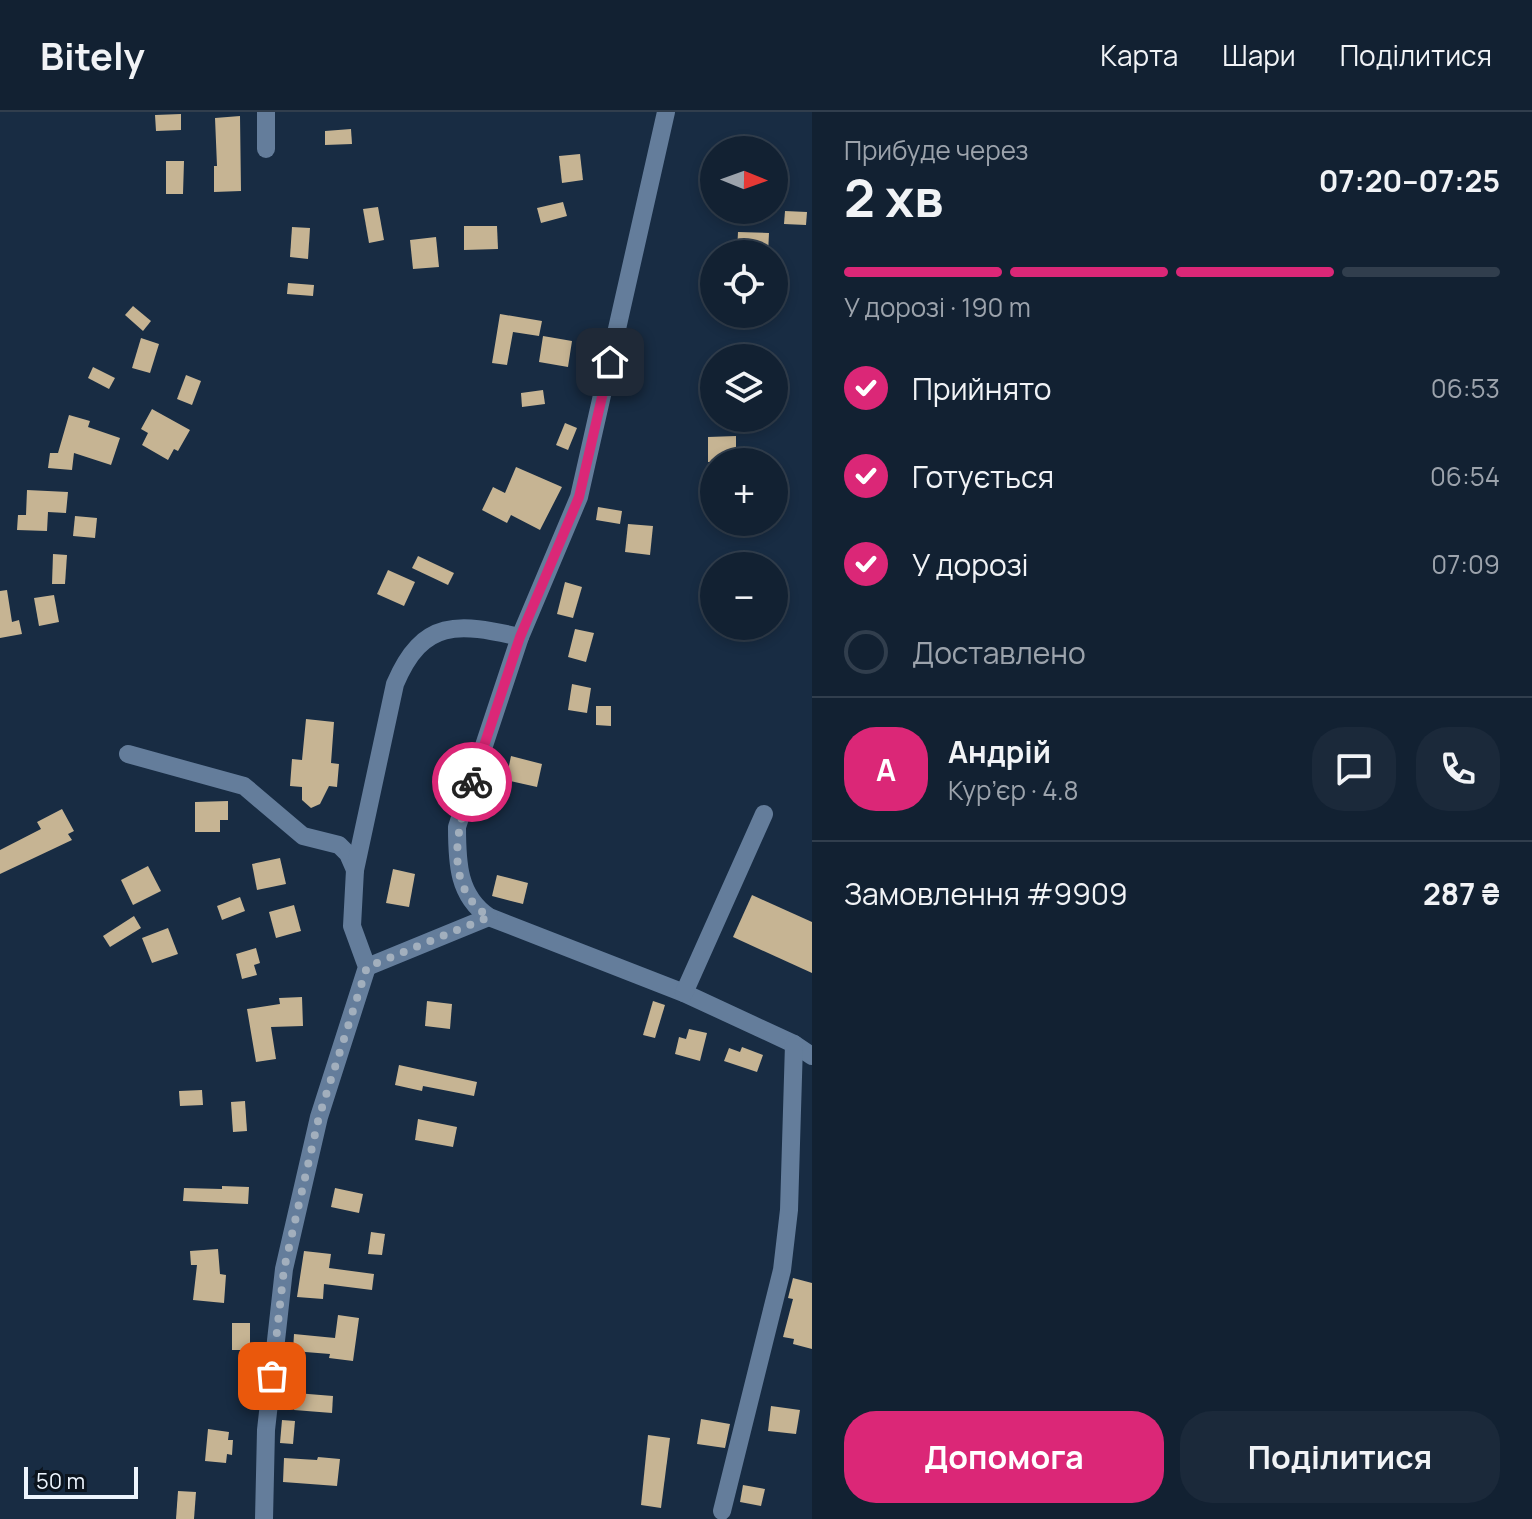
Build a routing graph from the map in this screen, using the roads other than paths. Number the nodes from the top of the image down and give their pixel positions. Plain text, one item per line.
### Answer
1 (266, 112) edge
2 (666, 112) edge
3 (266, 149) dead end
4 (520, 637) junction
5 (128, 754) dead end
6 (764, 814) dead end
7 (355, 870) junction
8 (489, 917) junction
9 (367, 967) junction
10 (684, 993) junction
11 (794, 1044) junction
12 (812, 1056) edge
13 (722, 1511) dead end
14 (264, 1519) edge

1 - 3 street
2 - 4 street
4 - 7 street
4 - 8 street
5 - 7 street
6 - 10 street
7 - 9 street
8 - 9 street
8 - 10 street
9 - 14 street
10 - 11 street
11 - 12 street
11 - 13 street

